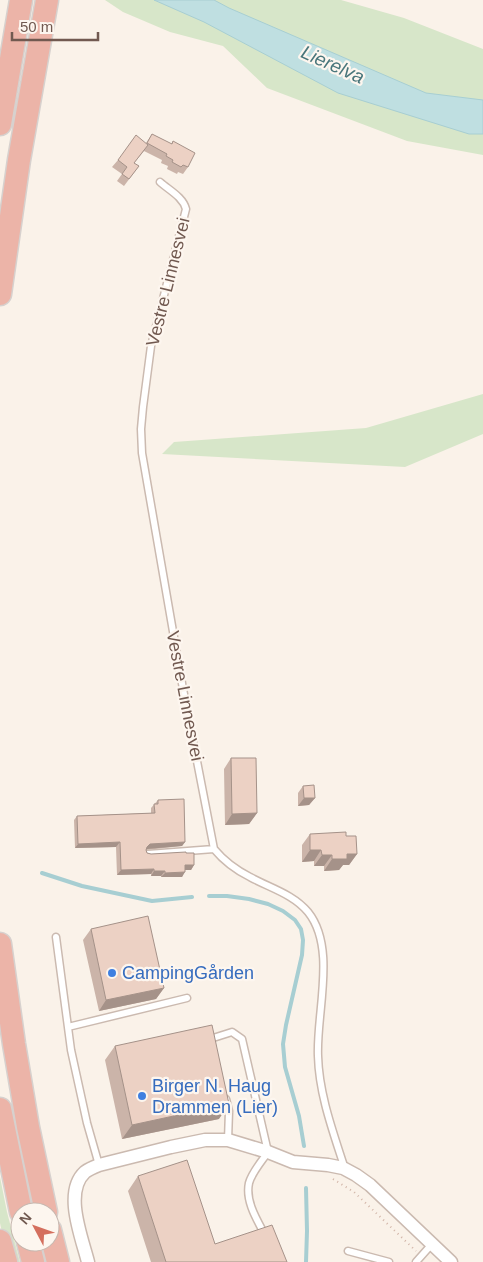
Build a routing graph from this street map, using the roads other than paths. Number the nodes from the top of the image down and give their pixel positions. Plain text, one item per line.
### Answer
1 (21, 0) edge
2 (47, 0) edge
3 (10, 68) junction
4 (0, 90) edge
5 (0, 124) edge
6 (160, 182) dead end
7 (0, 294) edge
8 (214, 849) junction
9 (148, 854) edge
10 (56, 936) dead end
11 (0, 944) edge
12 (187, 998) dead end
13 (68, 1027) junction
14 (212, 1048) edge
15 (224, 1093) edge
16 (0, 1109) edge
17 (228, 1140) junction
18 (268, 1152) junction
19 (99, 1166) junction
20 (337, 1167) junction
21 (19, 1202) edge
22 (44, 1202) edge
23 (0, 1241) edge
24 (269, 1244) edge
25 (432, 1244) junction
26 (348, 1251) dead end
27 (0, 1257) edge
28 (5, 1262) edge
29 (88, 1262) edge
30 (388, 1262) edge
31 (416, 1262) edge
32 (451, 1262) edge

1 - 3 highway
2 - 7 highway
3 - 4 highway
3 - 5 highway
6 - 8 lane, Vestre Linnesvei
8 - 9 lane
8 - 20 lane
10 - 13 lane
11 - 22 highway
12 - 13 lane
13 - 19 lane
14 - 18 lane
15 - 17 lane
16 - 21 highway
17 - 18 street
17 - 19 street
18 - 20 street
18 - 24 lane
19 - 29 street
20 - 25 street
23 - 28 highway
25 - 31 lane
25 - 32 street
26 - 30 lane
27 - 28 highway

